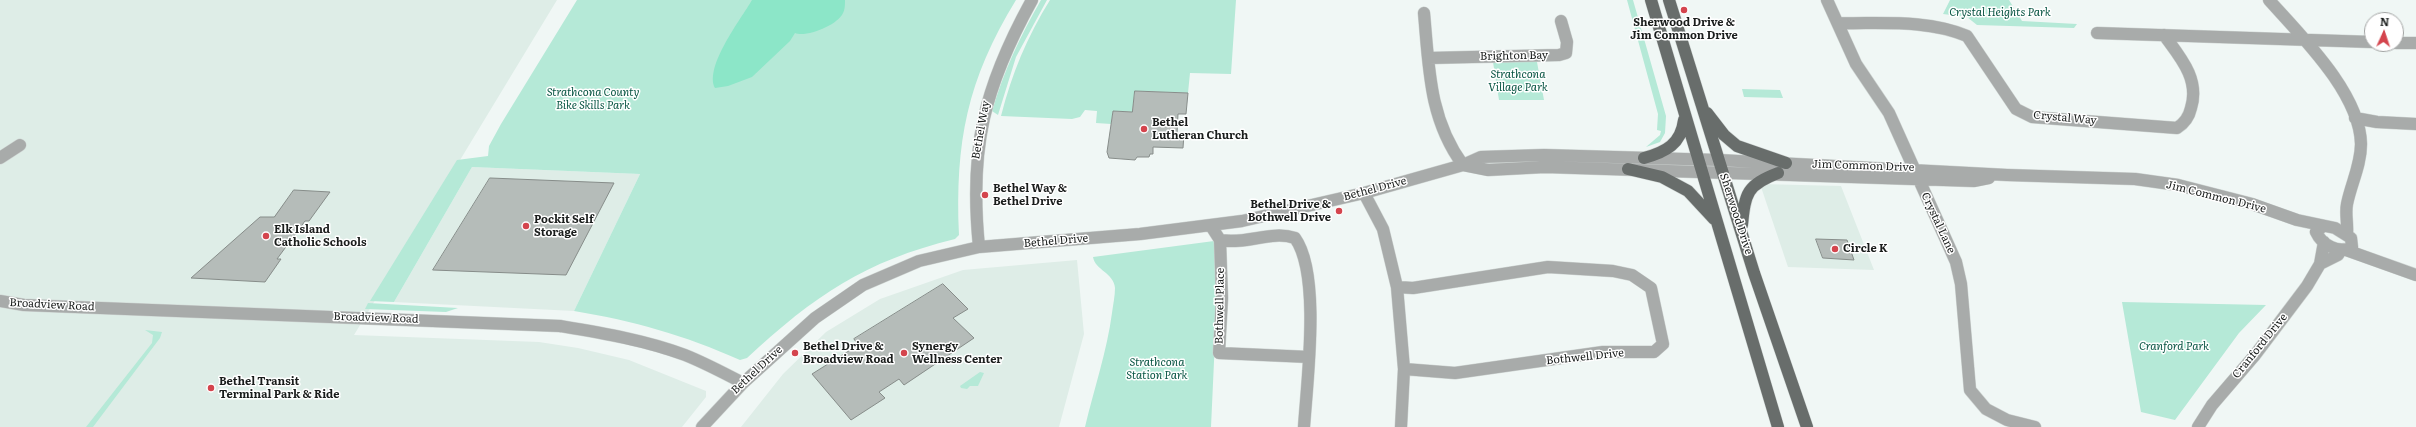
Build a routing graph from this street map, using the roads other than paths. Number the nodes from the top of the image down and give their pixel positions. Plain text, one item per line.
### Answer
1 (1032, 0) edge
2 (1651, 0) edge
3 (1669, 0) edge
4 (1827, 0) edge
5 (2269, 0) edge
6 (1424, 13) dead end
7 (1561, 21) dead end
8 (1838, 23) junction
9 (2097, 34) dead end
10 (2164, 35) junction
11 (2303, 40) junction
12 (2364, 42) edge
13 (2404, 43) edge
14 (2416, 43) edge
15 (1429, 58) junction
16 (1704, 109) junction
17 (1684, 112) junction
18 (2355, 118) junction
19 (2416, 124) edge
20 (20, 146) dead end
21 (0, 158) edge
22 (1644, 158) junction
23 (1698, 160) junction
24 (1719, 160) junction
25 (1786, 163) junction
26 (1463, 165) junction
27 (1628, 169) junction
28 (1702, 171) junction
29 (1722, 172) junction
30 (1778, 173) junction
31 (1916, 174) junction
32 (1364, 193) junction
33 (2346, 213) junction
34 (2280, 214) junction
35 (1717, 221) junction
36 (1211, 226) junction
37 (2325, 226) junction
38 (1742, 232) junction
39 (2349, 236) junction
40 (1220, 240) junction
41 (2322, 240) junction
42 (979, 247) junction
43 (2343, 250) junction
44 (2320, 264) junction
45 (2396, 266) junction
46 (2416, 275) edge
47 (1397, 286) junction
48 (0, 301) edge
49 (1309, 357) junction
50 (1404, 369) junction
51 (743, 383) junction
52 (1772, 405) junction
53 (702, 427) edge
54 (1304, 427) edge
55 (1401, 427) edge
56 (1778, 427) edge
57 (1783, 427) edge
58 (1807, 427) edge
59 (2035, 427) edge
60 (2198, 427) edge

1 - 42 street, Bethel Way
2 - 17 main road, Sherwood Drive
3 - 16 main road, Sherwood Drive
4 - 8 street, Crystal Lane
5 - 11 street
6 - 15 street
7 - 15 street, Brighton Bay
8 - 10 street, Crystal Way
8 - 31 street, Crystal Lane
9 - 10 street
10 - 11 street
11 - 12 street
11 - 18 street
13 - 14 street
15 - 26 street
16 - 24 main road, Sherwood Drive
16 - 25 main road
17 - 22 main road
17 - 23 main road, Sherwood Drive
18 - 19 street
18 - 33 street
20 - 21 street
22 - 23 street, Bethel Drive
22 - 26 street, Bethel Drive
23 - 24 street, Bethel Drive
23 - 28 main road, Sherwood Drive
24 - 25 street, Jim Common Drive
24 - 29 main road, Sherwood Drive
25 - 31 street, Jim Common Drive
26 - 27 street, Bethel Drive
26 - 32 street, Bethel Drive
27 - 28 street, Bethel Drive
27 - 35 main road
28 - 29 street, Bethel Drive
28 - 35 main road, Sherwood Drive
29 - 30 street, Jim Common Drive
29 - 38 main road, Sherwood Drive
30 - 31 street, Jim Common Drive
30 - 38 main road
31 - 34 street, Jim Common Drive
31 - 59 street, Crystal Lane
32 - 36 street, Bethel Drive
32 - 47 street
33 - 37 street
33 - 39 street
34 - 37 street, Jim Common Drive
34 - 41 street, Jim Common Drive
35 - 52 main road, Sherwood Drive
36 - 40 street
36 - 42 street, Bethel Drive
37 - 39 street, Jim Common Drive
37 - 41 street, Cranford Drive
38 - 58 main road, Sherwood Drive
39 - 43 street
39 - 45 street, Jim Common Drive
40 - 49 street
40 - 49 street, Bothwell Place
41 - 43 street, Jim Common Drive
41 - 44 street, Cranford Drive
42 - 51 street, Bethel Drive
43 - 44 street
43 - 45 street, Jim Common Drive
44 - 60 street, Cranford Drive
45 - 46 street
47 - 50 street
47 - 50 street, Bothwell Drive
48 - 51 street, Broadview Road
49 - 54 street
50 - 55 street
51 - 53 street, Bethel Drive
52 - 56 main road, Sherwood Drive
52 - 57 main road

